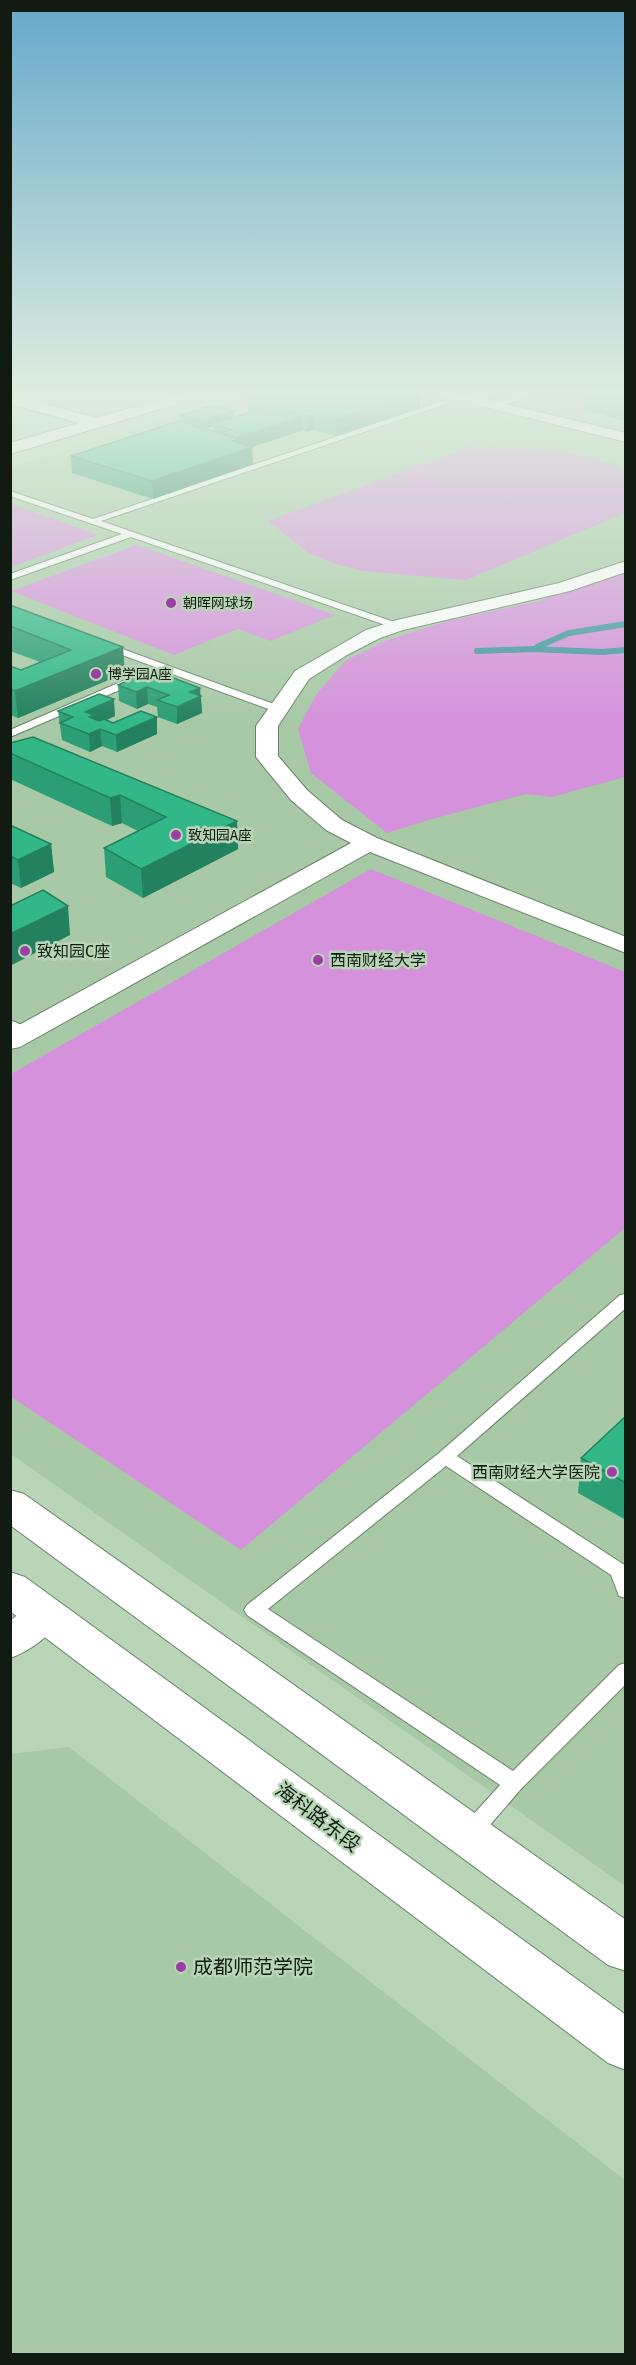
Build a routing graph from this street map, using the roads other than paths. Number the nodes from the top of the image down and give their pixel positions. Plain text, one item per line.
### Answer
1 (41, 503) edge
2 (147, 503) edge
3 (94, 521) junction
4 (132, 534) junction
5 (626, 566) edge
6 (10, 577) edge
7 (397, 626) junction
8 (98, 643) edge
9 (164, 668) junction
10 (278, 709) junction
11 (10, 734) edge
12 (369, 843) junction
13 (626, 946) edge
14 (16, 1032) edge
15 (626, 1299) edge
16 (445, 1456) junction
17 (10, 1504) edge
18 (626, 1591) edge
19 (28, 1601) edge
20 (10, 1643) edge
21 (626, 1671) edge
22 (514, 1783) junction
23 (468, 1836) junction
24 (626, 1949) edge
25 (626, 2046) edge

1 - 3 lane
2 - 3 lane
3 - 4 lane
4 - 6 lane
4 - 7 lane
5 - 7 street
7 - 10 street
8 - 9 lane
9 - 10 lane
9 - 11 lane
10 - 12 street
12 - 13 street
12 - 14 street
15 - 16 lane
16 - 18 lane
16 - 22 lane
17 - 23 main road
19 - 20 street
19 - 25 main road, 海科路东段
21 - 22 lane
22 - 23 lane
23 - 24 main road

